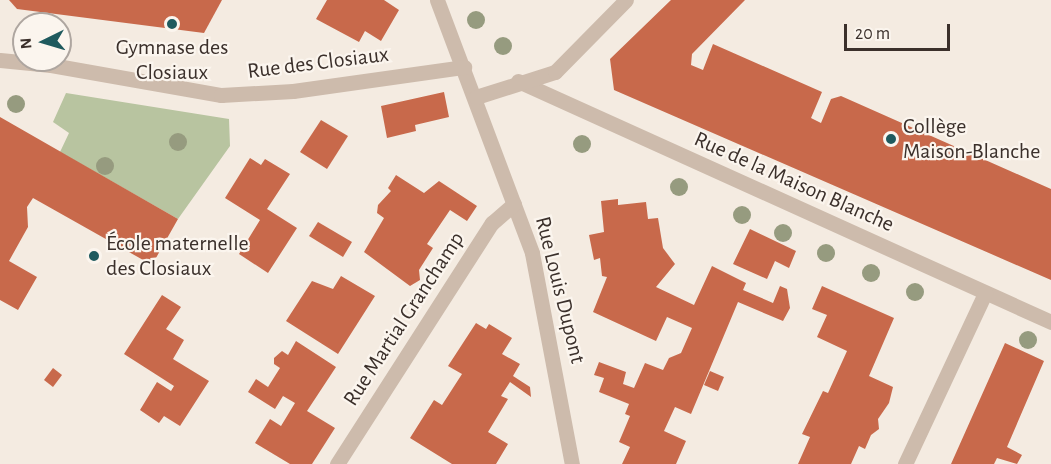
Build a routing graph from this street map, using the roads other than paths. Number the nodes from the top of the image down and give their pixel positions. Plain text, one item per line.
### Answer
1 (437, 0) edge
2 (626, 0) edge
3 (0, 60) edge
4 (464, 67) junction
5 (519, 81) junction
6 (476, 97) junction
7 (514, 204) junction
8 (985, 292) junction
9 (1051, 322) edge
10 (337, 464) edge
11 (572, 464) edge
12 (905, 464) edge

1 - 4 street, Rue Louis Dupont
2 - 5 street
3 - 4 street, Rue des Closiaux
4 - 6 street, Rue Louis Dupont
5 - 6 street
5 - 8 street, Rue de la Maison Blanche
6 - 7 street, Rue Louis Dupont
7 - 10 street, Rue Martial Granchamp
7 - 11 street, Rue Louis Dupont
8 - 9 street, Rue de la Maison Blanche
8 - 12 street

